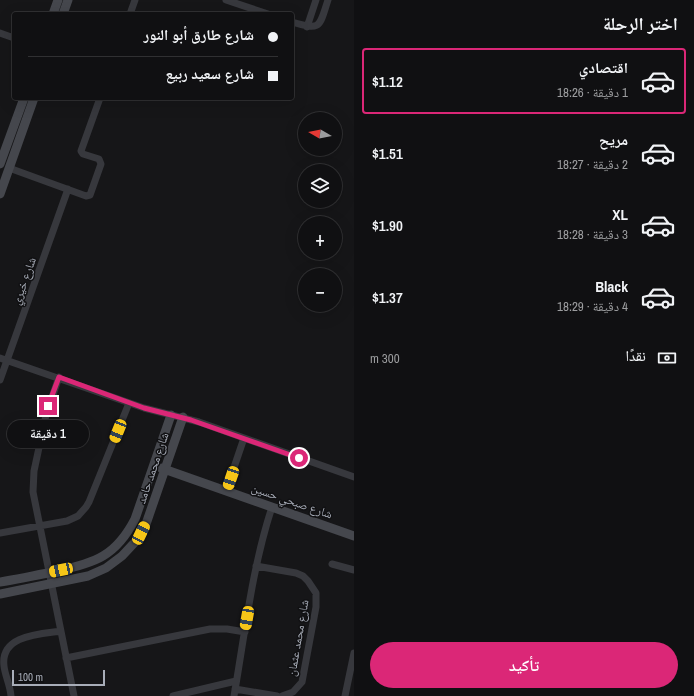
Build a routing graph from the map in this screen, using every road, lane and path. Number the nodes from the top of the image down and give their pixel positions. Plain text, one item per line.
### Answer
1 (58, 0) edge
2 (68, 0) edge
3 (135, 0) edge
4 (226, 0) edge
5 (316, 0) edge
6 (328, 0) edge
7 (242, 6) junction
8 (54, 12) edge
9 (64, 12) edge
10 (131, 12) edge
11 (240, 12) edge
12 (262, 12) edge
13 (294, 23) edge
14 (307, 26) junction
15 (0, 33) edge
16 (12, 37) edge
17 (23, 100) edge
18 (33, 100) edge
19 (99, 100) edge
20 (7, 144) junction
21 (16, 147) junction
22 (0, 164) edge
23 (9, 168) junction
24 (68, 189) junction
25 (0, 194) edge
26 (4, 359) edge
27 (59, 377) junction
28 (0, 380) edge
29 (129, 403) junction
30 (171, 415) junction
31 (183, 417) junction
32 (244, 438) junction
33 (154, 466) junction
34 (165, 470) junction
35 (354, 477) edge
36 (226, 491) junction
37 (272, 507) junction
38 (39, 526) junction
39 (0, 533) edge
40 (354, 536) edge
41 (332, 564) dead end
42 (256, 566) junction
43 (354, 570) edge
44 (49, 573) junction
45 (0, 582) edge
46 (52, 584) junction
47 (0, 594) edge
48 (61, 631) junction
49 (245, 632) junction
50 (354, 653) edge
51 (66, 658) junction
52 (235, 689) edge
53 (187, 694) edge
54 (11, 696) edge
55 (74, 696) edge
56 (173, 696) edge
57 (277, 696) edge
58 (282, 696) edge
59 (345, 696) edge

1 - 8 street
2 - 9 street
3 - 10 street
4 - 7 street
5 - 14 street
6 - 14 street
7 - 11 street
7 - 12 street
13 - 14 street
15 - 16 street
17 - 20 street
18 - 21 street
19 - 24 street
20 - 21 street
20 - 22 street
21 - 23 street
23 - 24 street
23 - 25 street
24 - 26 street, شارع خيري
26 - 27 street
26 - 28 street, شارع خيري
27 - 29 street
27 - 38 street
29 - 30 street
29 - 38 street
30 - 31 street
30 - 33 street, شارع محمد حامد
31 - 32 street
31 - 34 street, شارع محمد حامد
32 - 35 street
32 - 36 street
33 - 34 street, شارع صبحي حسين
33 - 44 street, شارع محمد حامد
34 - 36 street, شارع صبحي حسين
34 - 46 street, شارع محمد حامد
36 - 37 street, شارع صبحي حسين
37 - 40 street, شارع صبحي حسين
37 - 42 street
38 - 39 street
38 - 44 street
41 - 43 street
42 - 49 street
42 - 58 street, شارع محمد عثمان
44 - 45 street, شارع محمد حامد
44 - 46 street
46 - 47 street, شارع محمد حامد
46 - 48 street
48 - 51 street
48 - 54 street
49 - 51 street
49 - 52 street
50 - 59 street
51 - 55 street
52 - 53 street
52 - 57 street
53 - 56 street

